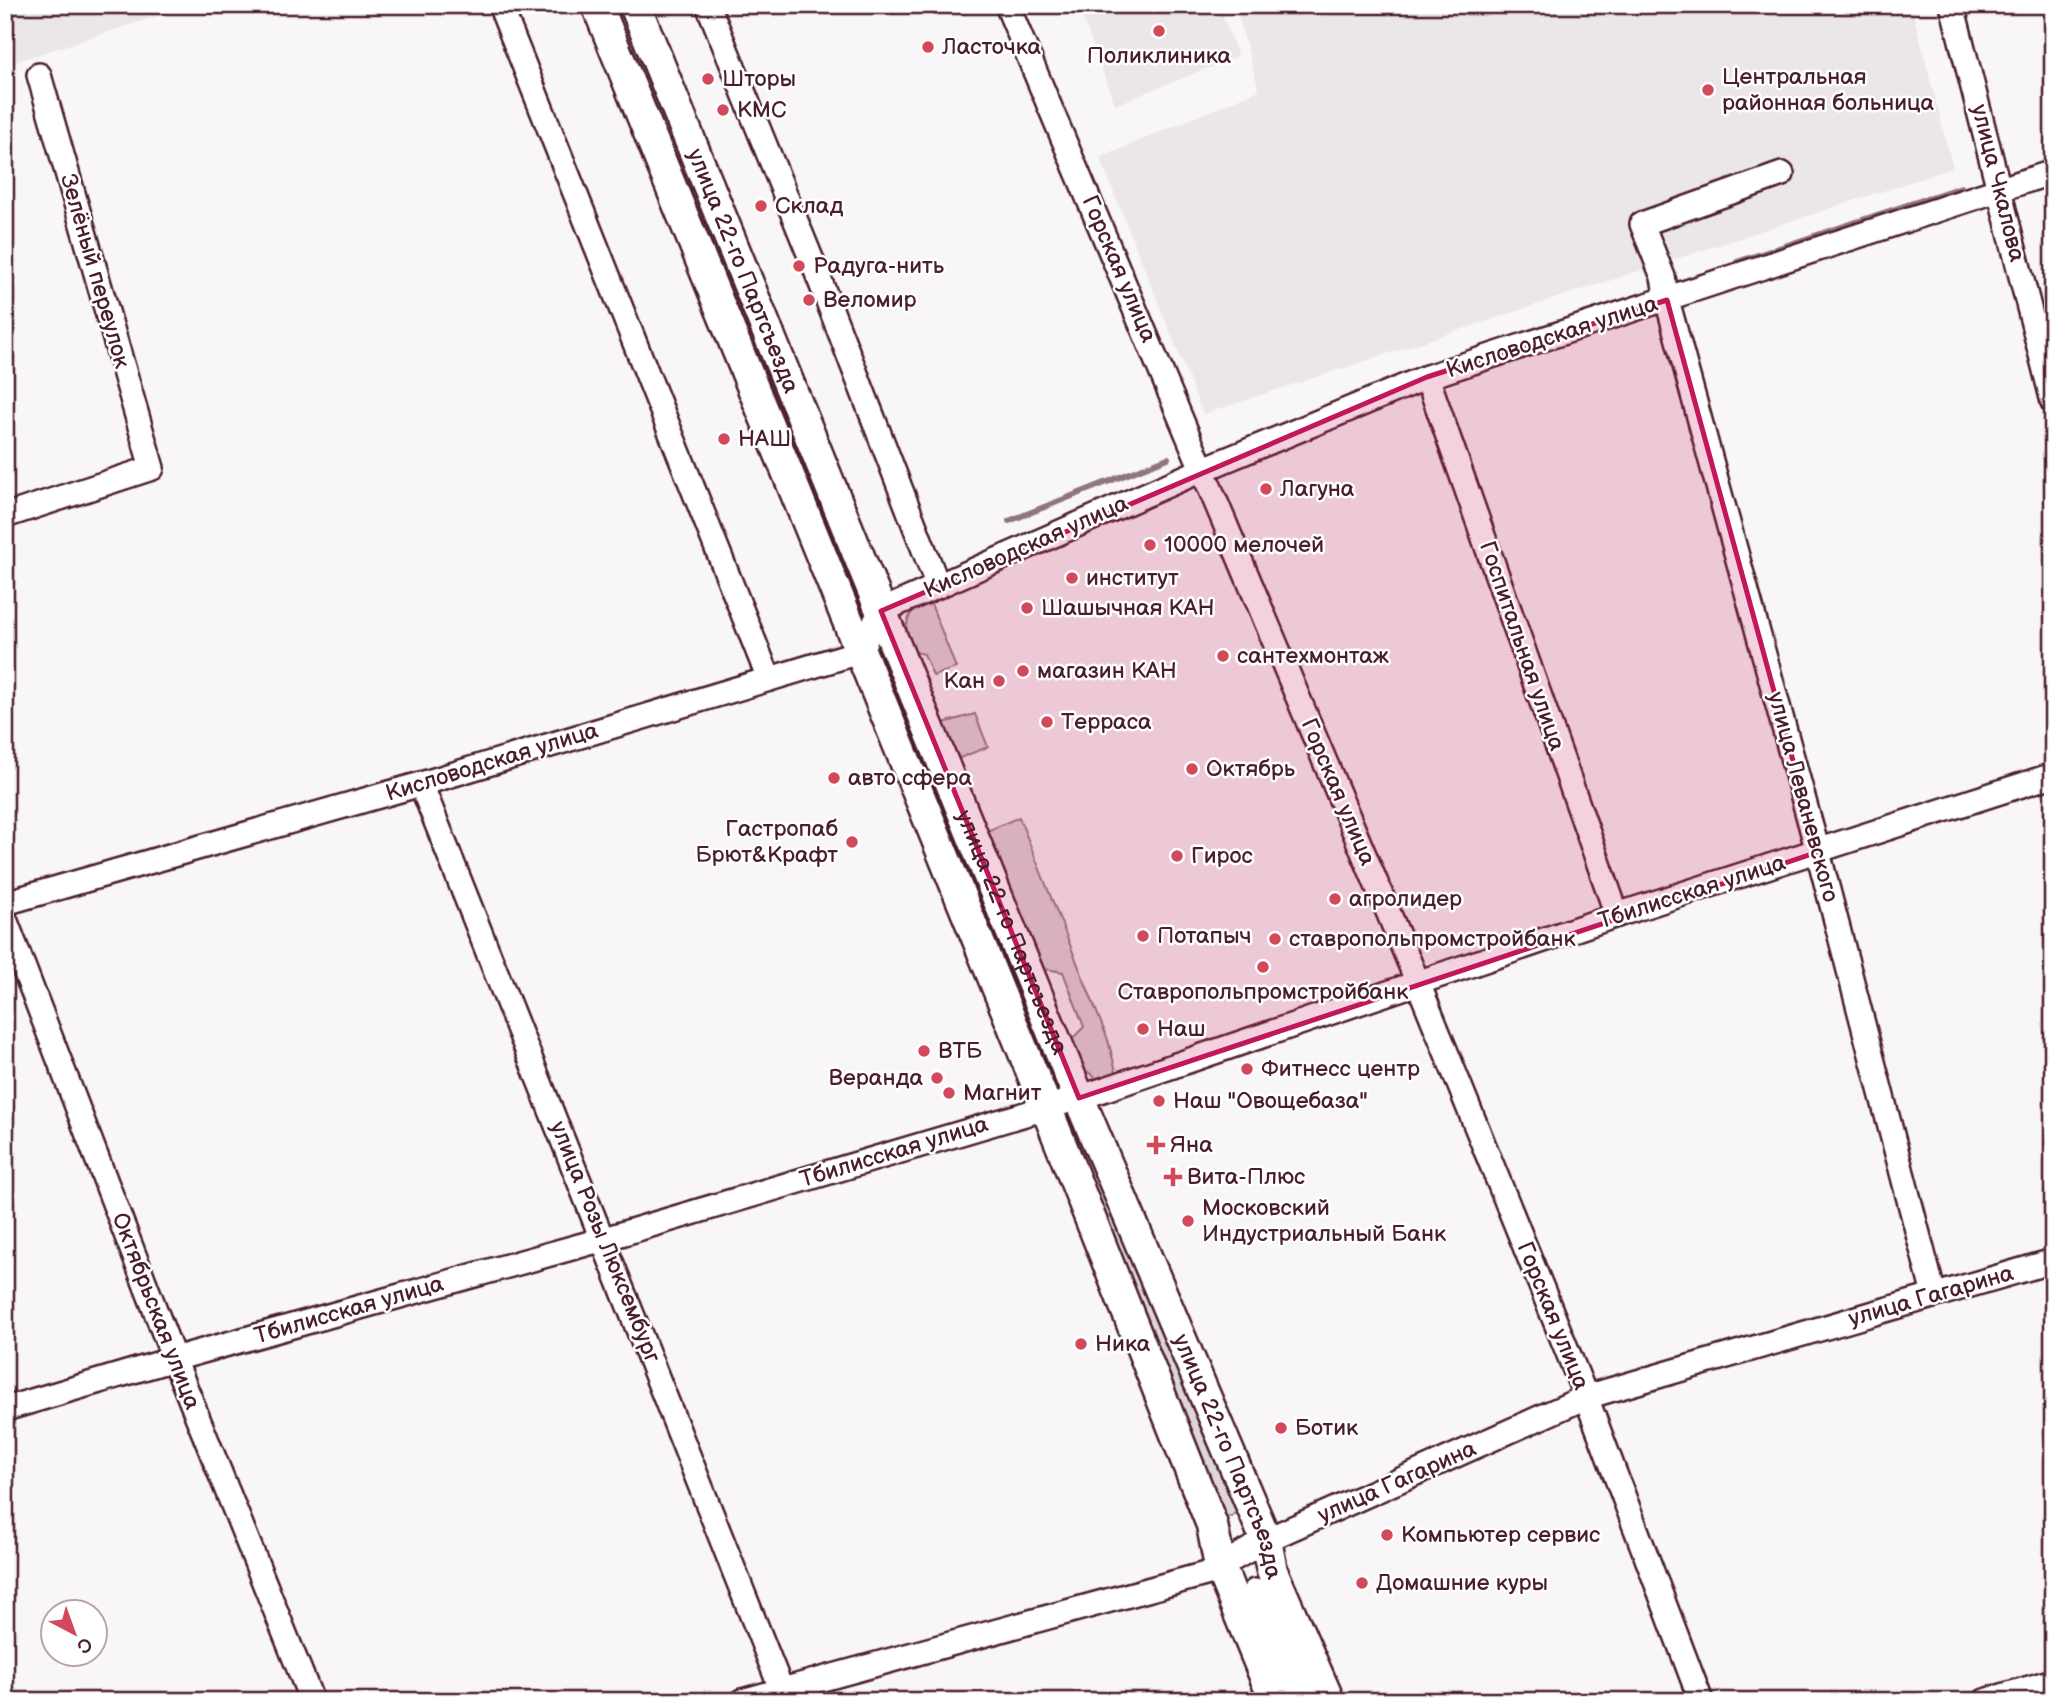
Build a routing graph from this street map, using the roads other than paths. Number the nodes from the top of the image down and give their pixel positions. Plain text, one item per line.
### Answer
1 (500, 5) edge
2 (597, 5) edge
3 (635, 5) edge
4 (708, 5) edge
5 (1007, 5) edge
6 (1952, 5) edge
7 (39, 75) dead end
8 (2053, 172) edge
9 (1782, 174) dead end
10 (2000, 191) junction
11 (1667, 300) junction
12 (1427, 377) junction
13 (2053, 402) edge
14 (1203, 469) junction
15 (5, 516) edge
16 (938, 586) junction
17 (881, 611) junction
18 (859, 652) junction
19 (769, 679) junction
20 (2053, 775) edge
21 (421, 783) junction
22 (1818, 852) junction
23 (5, 902) edge
24 (1617, 915) junction
25 (5, 919) edge
26 (1418, 983) junction
27 (1079, 1098) junction
28 (1046, 1107) junction
29 (604, 1239) junction
30 (2053, 1261) edge
31 (1934, 1295) junction
32 (174, 1359) junction
33 (1586, 1397) junction
34 (5, 1409) edge
35 (1266, 1540) junction
36 (1220, 1567) junction
37 (1255, 1591) dead end
38 (2053, 1681) edge
39 (784, 1695) edge
40 (312, 1701) edge
41 (742, 1701) edge
42 (1275, 1701) edge
43 (1301, 1701) edge
44 (1329, 1701) edge
45 (1701, 1701) edge
46 (1985, 1701) edge

1 - 19 street
2 - 18 main road, улица 22-го Партсъезда
3 - 17 main road, улица 22-го Партсъезда
4 - 16 street
5 - 14 street, Горская улица
6 - 10 street, улица Чкалова
7 - 15 street, Зелёный переулок
8 - 10 street, Кисловодская улица
9 - 11 street, улица Леваневского
10 - 11 street, Кисловодская улица
10 - 13 street, улица Чкалова
11 - 12 street, Кисловодская улица
11 - 22 street, улица Леваневского
12 - 14 street, Кисловодская улица
12 - 24 street, Госпитальная улица
14 - 16 street, Кисловодская улица
14 - 26 street, Горская улица
16 - 17 street, Кисловодская улица
17 - 18 street
17 - 27 main road, улица 22-го Партсъезда
18 - 19 street, Кисловодская улица
18 - 28 main road, улица 22-го Партсъезда
19 - 21 street, Кисловодская улица
20 - 22 street, Тбилисская улица
21 - 23 street, Кисловодская улица
21 - 29 street, улица Розы Люксембург
22 - 24 street, Тбилисская улица
22 - 31 street, улица Леваневского
24 - 26 street, Тбилисская улица
25 - 32 street, Октябрьская улица
26 - 27 street, Тбилисская улица
26 - 33 street, Горская улица
27 - 28 street, Тбилисская улица
27 - 35 main road, улица 22-го Партсъезда
28 - 29 street, Тбилисская улица
28 - 36 main road, улица 22-го Партсъезда
29 - 32 street, Тбилисская улица
29 - 39 street, улица Розы Люксембург
30 - 31 street, улица Гагарина
31 - 33 street, улица Гагарина
32 - 34 street, Тбилисская улица
32 - 40 street, Октябрьская улица
33 - 35 street, улица Гагарина
33 - 45 street, Горская улица
35 - 36 street, улица Гагарина
35 - 44 main road, улица 22-го Партсъезда
36 - 39 street, улица Гагарина
36 - 42 main road, улица 22-го Партсъезда
37 - 43 street
38 - 46 street
39 - 41 street, улица Гагарина

